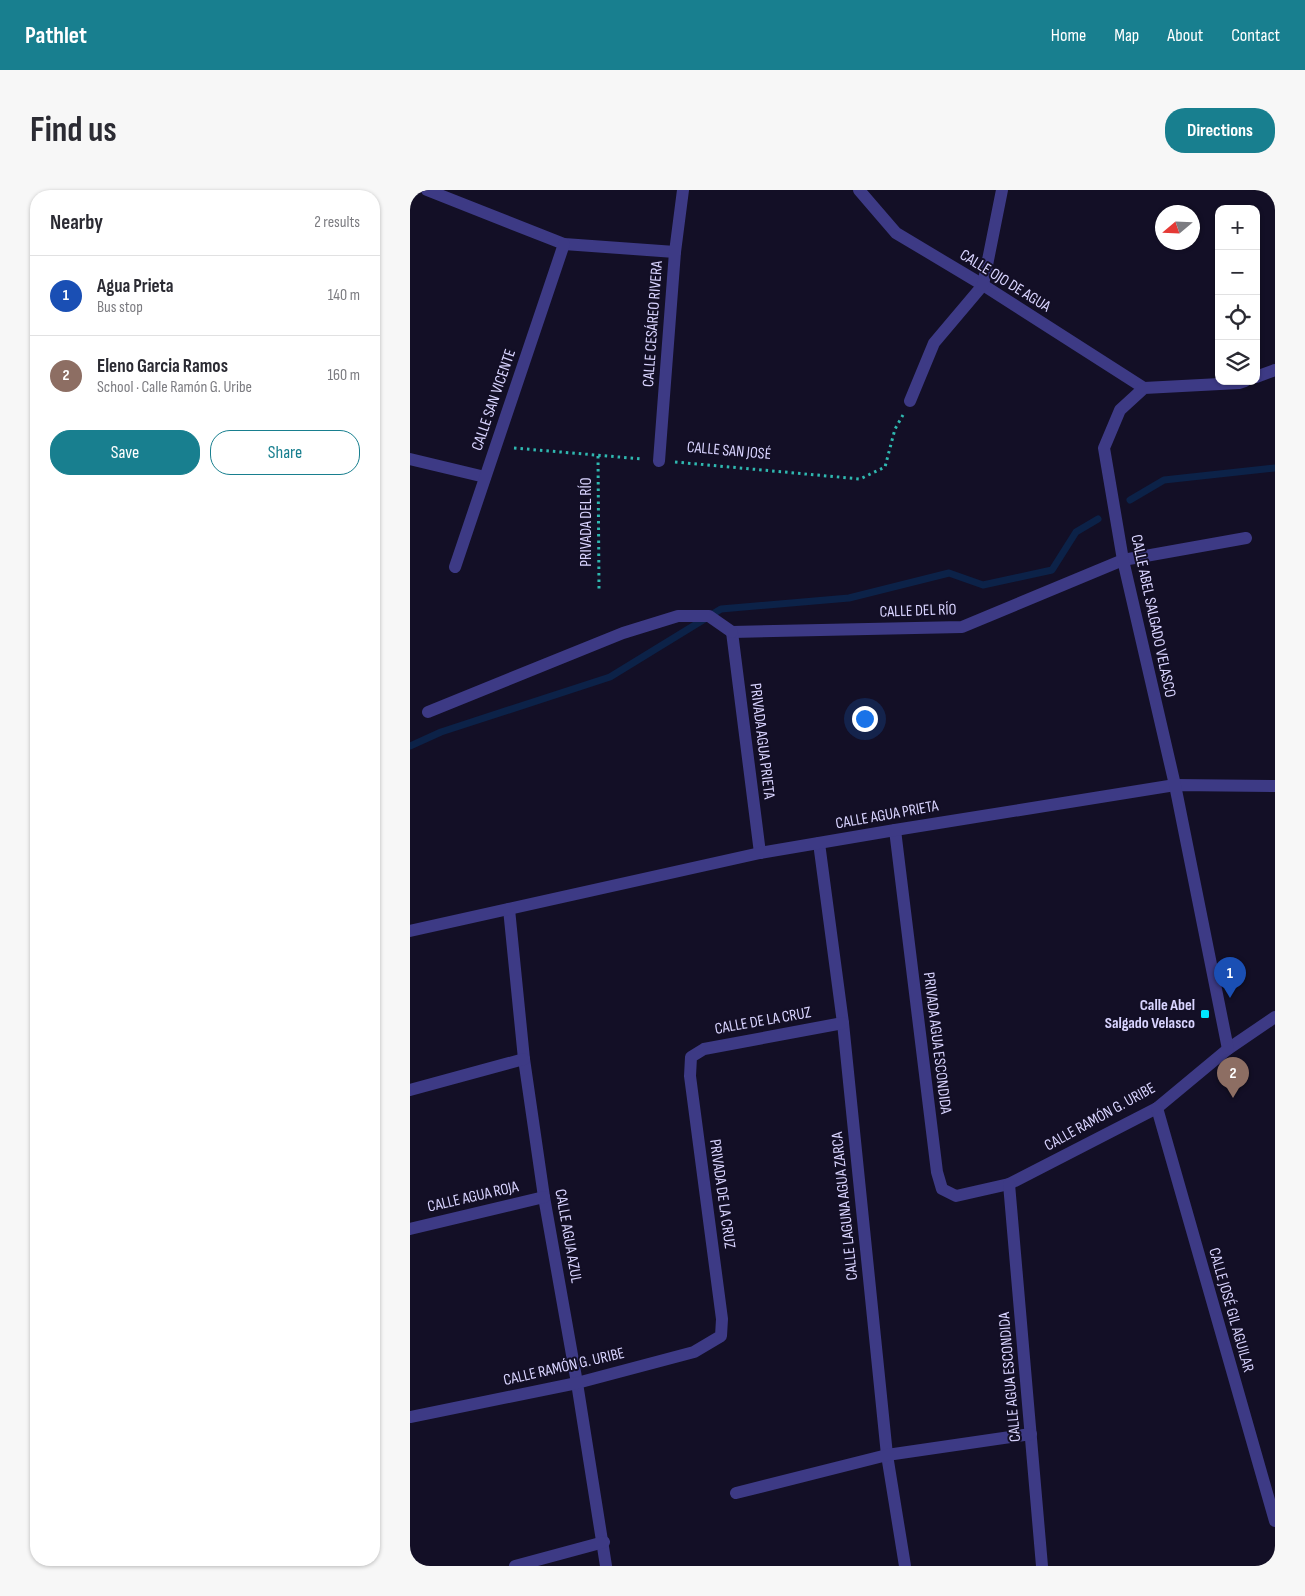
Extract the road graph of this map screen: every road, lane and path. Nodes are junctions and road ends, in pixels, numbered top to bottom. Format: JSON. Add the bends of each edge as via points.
{"nodes":[{"id":1,"x":427,"y":190,"type":"edge"},
{"id":2,"x":683,"y":190,"type":"edge"},
{"id":3,"x":859,"y":190,"type":"edge"},
{"id":4,"x":1002,"y":190,"type":"edge"},
{"id":5,"x":564,"y":244,"type":"junction"},
{"id":6,"x":675,"y":252,"type":"junction"},
{"id":7,"x":983,"y":285,"type":"junction"},
{"id":8,"x":1275,"y":370,"type":"edge"},
{"id":9,"x":1260,"y":376,"type":"edge"},
{"id":10,"x":1215,"y":384,"type":"edge"},
{"id":11,"x":1144,"y":388,"type":"junction"},
{"id":12,"x":910,"y":401,"type":"joint"},
{"id":13,"x":496,"y":446,"type":"junction"},
{"id":14,"x":598,"y":456,"type":"junction"},
{"id":15,"x":410,"y":458,"type":"edge"},
{"id":16,"x":659,"y":461,"type":"junction"},
{"id":17,"x":485,"y":477,"type":"junction"},
{"id":18,"x":1246,"y":538,"type":"dead end"},
{"id":19,"x":1123,"y":560,"type":"junction"},
{"id":20,"x":455,"y":567,"type":"dead end"},
{"id":21,"x":599,"y":589,"type":"dead end"},
{"id":22,"x":732,"y":632,"type":"junction"},
{"id":23,"x":428,"y":712,"type":"dead end"},
{"id":24,"x":1175,"y":785,"type":"junction"},
{"id":25,"x":1275,"y":786,"type":"edge"},
{"id":26,"x":895,"y":830,"type":"junction"},
{"id":27,"x":819,"y":843,"type":"junction"},
{"id":28,"x":760,"y":854,"type":"junction"},
{"id":29,"x":509,"y":909,"type":"junction"},
{"id":30,"x":410,"y":931,"type":"edge"},
{"id":31,"x":1275,"y":1017,"type":"edge"},
{"id":32,"x":843,"y":1023,"type":"junction"},
{"id":33,"x":1228,"y":1049,"type":"junction"},
{"id":34,"x":691,"y":1057,"type":"joint"},
{"id":35,"x":524,"y":1059,"type":"junction"},
{"id":36,"x":410,"y":1090,"type":"edge"},
{"id":37,"x":1157,"y":1108,"type":"junction"},
{"id":38,"x":1009,"y":1184,"type":"junction"},
{"id":39,"x":544,"y":1196,"type":"junction"},
{"id":40,"x":410,"y":1229,"type":"edge"},
{"id":41,"x":721,"y":1336,"type":"joint"},
{"id":42,"x":577,"y":1384,"type":"junction"},
{"id":43,"x":410,"y":1417,"type":"edge"},
{"id":44,"x":1031,"y":1434,"type":"junction"},
{"id":45,"x":887,"y":1455,"type":"junction"},
{"id":46,"x":736,"y":1493,"type":"dead end"},
{"id":47,"x":1275,"y":1521,"type":"edge"},
{"id":48,"x":604,"y":1542,"type":"junction"},
{"id":49,"x":515,"y":1566,"type":"edge"},
{"id":50,"x":606,"y":1566,"type":"edge"},
{"id":51,"x":905,"y":1566,"type":"edge"},
{"id":52,"x":1042,"y":1566,"type":"edge"}],
"edges":[{"from":1,"to":5,"type":"street"},
{"from":2,"to":6,"type":"street","name":"CALLE CESÁREO RIVERA"},
{"from":3,"to":7,"type":"street","name":"CALLE OJO DE AGUA","via":[[896,233]]},
{"from":4,"to":7,"type":"street"},
{"from":5,"to":6,"type":"street"},
{"from":5,"to":13,"type":"street","name":"CALLE SAN VICENTE"},
{"from":6,"to":16,"type":"street","name":"CALLE CESÁREO RIVERA"},
{"from":7,"to":11,"type":"street","name":"CALLE OJO DE AGUA"},
{"from":7,"to":12,"type":"street","via":[[934,343]]},
{"from":8,"to":9,"type":"street"},
{"from":10,"to":11,"type":"street"},
{"from":11,"to":19,"type":"street","name":"CALLE ABEL SALGADO VELASCO","via":[[1120,410],[1104,448]]},
{"from":12,"to":16,"type":"path","name":"CALLE SAN JOSÉ","via":[[895,429],[885,467],[860,479]]},
{"from":13,"to":14,"type":"path","name":"CALLE SAN JOSÉ"},
{"from":13,"to":17,"type":"street","name":"CALLE SAN VICENTE"},
{"from":14,"to":16,"type":"path","name":"CALLE SAN JOSÉ"},
{"from":14,"to":21,"type":"path","name":"PRIVADA DEL RÍO"},
{"from":15,"to":17,"type":"street"},
{"from":17,"to":20,"type":"street","name":"CALLE SAN VICENTE"},
{"from":18,"to":19,"type":"street","name":"CALLE DEL RÍO"},
{"from":19,"to":22,"type":"street","name":"CALLE DEL RÍO","via":[[962,627]]},
{"from":19,"to":24,"type":"street","name":"CALLE ABEL SALGADO VELASCO"},
{"from":22,"to":23,"type":"street","via":[[709,616],[678,616],[622,632]]},
{"from":22,"to":28,"type":"street","name":"PRIVADA AGUA PRIETA"},
{"from":24,"to":25,"type":"street","name":"CALLE AGUA PRIETA"},
{"from":24,"to":26,"type":"street","name":"CALLE AGUA PRIETA"},
{"from":24,"to":33,"type":"street","name":"CALLE ABEL SALGADO VELASCO"},
{"from":26,"to":27,"type":"street","name":"CALLE AGUA PRIETA"},
{"from":26,"to":38,"type":"street","name":"PRIVADA AGUA ESCONDIDA","via":[[937,1172],[942,1189],[956,1196]]},
{"from":27,"to":28,"type":"street","name":"CALLE AGUA PRIETA"},
{"from":27,"to":32,"type":"street","name":"CALLE LAGUNA AGUA ZARCA"},
{"from":28,"to":29,"type":"street","name":"CALLE AGUA PRIETA"},
{"from":29,"to":30,"type":"street"},
{"from":29,"to":35,"type":"street","name":"CALLE AGUA AZUL"},
{"from":31,"to":33,"type":"street","name":"CALLE RAMÓN G. URIBE"},
{"from":32,"to":34,"type":"street","name":"CALLE DE LA CRUZ","via":[[704,1049]]},
{"from":32,"to":45,"type":"street","name":"CALLE LAGUNA AGUA ZARCA"},
{"from":33,"to":37,"type":"street","name":"CALLE RAMÓN G. URIBE"},
{"from":34,"to":41,"type":"street","name":"PRIVADA DE LA CRUZ","via":[[690,1076],[722,1319]]},
{"from":35,"to":36,"type":"street"},
{"from":35,"to":39,"type":"street","name":"CALLE AGUA AZUL"},
{"from":37,"to":38,"type":"street","name":"CALLE RAMÓN G. URIBE"},
{"from":37,"to":47,"type":"street","name":"CALLE JOSÉ GIL AGUILAR"},
{"from":38,"to":44,"type":"street","name":"CALLE AGUA ESCONDIDA"},
{"from":39,"to":40,"type":"street","name":"CALLE AGUA ROJA"},
{"from":39,"to":42,"type":"street","name":"CALLE AGUA AZUL"},
{"from":41,"to":42,"type":"street","name":"CALLE RAMÓN G. URIBE","via":[[694,1352]]},
{"from":42,"to":43,"type":"street","name":"CALLE RAMÓN G. URIBE"},
{"from":42,"to":48,"type":"street","name":"CALLE AGUA AZUL"},
{"from":44,"to":45,"type":"street"},
{"from":44,"to":52,"type":"street","name":"CALLE AGUA ESCONDIDA"},
{"from":45,"to":46,"type":"street"},
{"from":45,"to":51,"type":"street","name":"CALLE LAGUNA AGUA ZARCA"},
{"from":48,"to":49,"type":"street"},
{"from":48,"to":50,"type":"street","name":"CALLE AGUA AZUL"}]}
